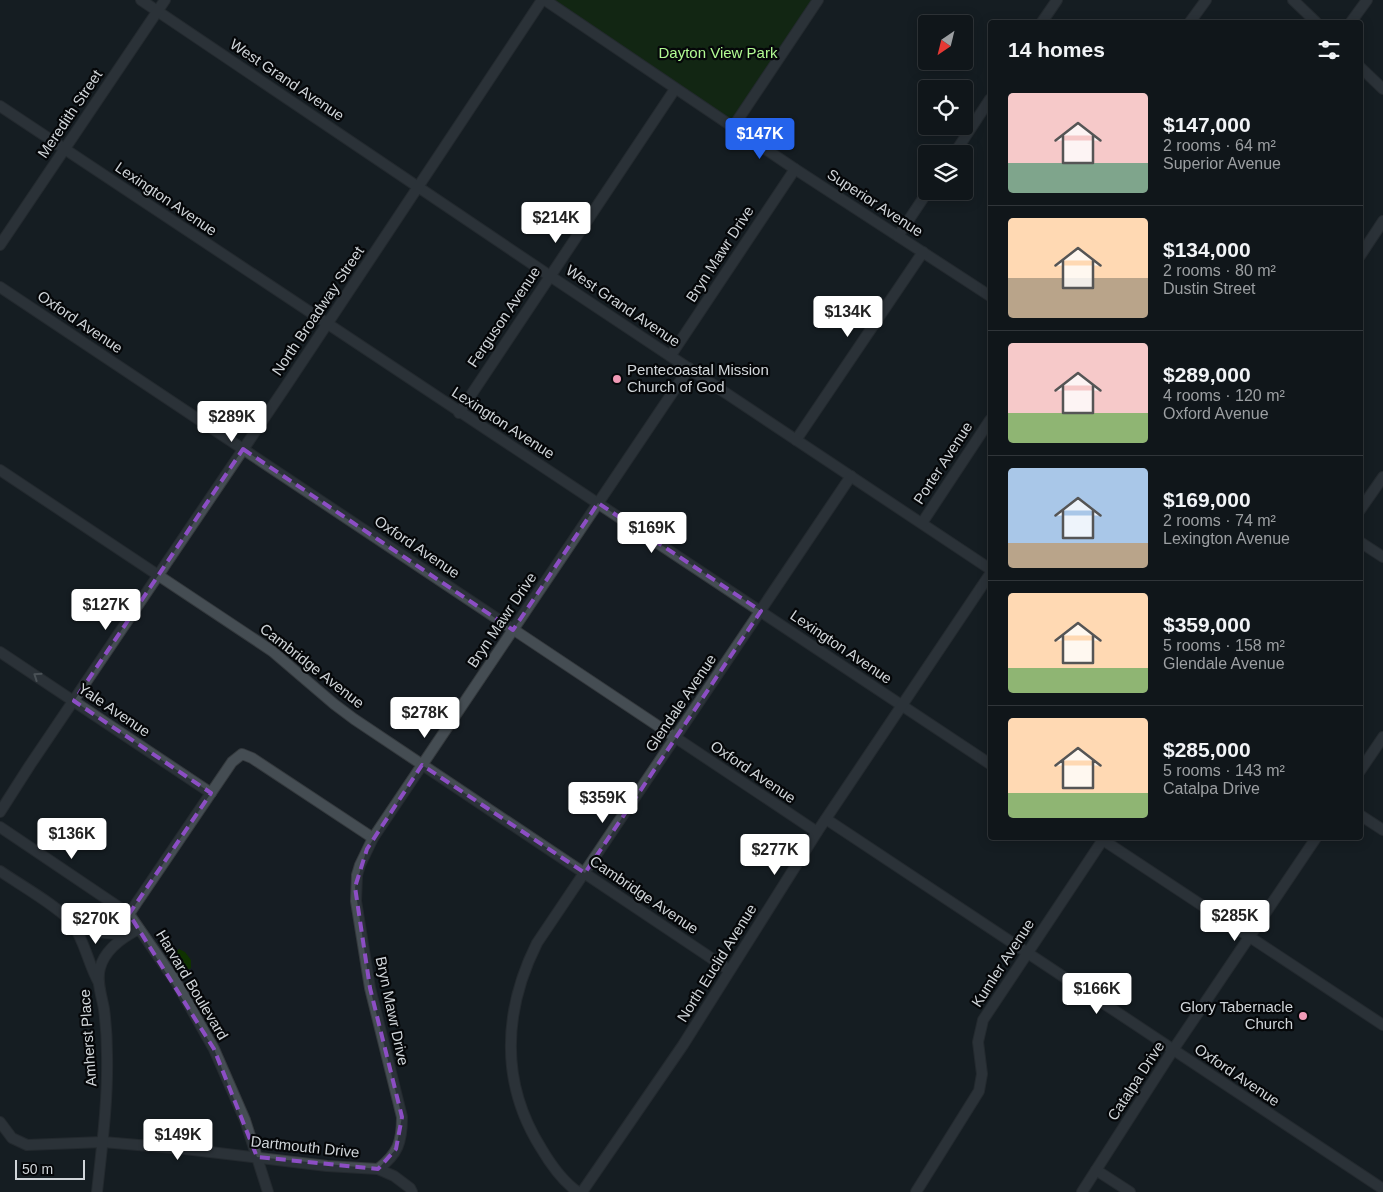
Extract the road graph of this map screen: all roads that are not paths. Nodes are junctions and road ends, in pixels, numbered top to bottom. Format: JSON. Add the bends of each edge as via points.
{"nodes":[{"id":1,"x":142,"y":0,"type":"edge"},
{"id":2,"x":165,"y":0,"type":"edge"},
{"id":3,"x":544,"y":0,"type":"edge"},
{"id":4,"x":818,"y":0,"type":"edge"},
{"id":5,"x":1057,"y":0,"type":"edge"},
{"id":6,"x":1206,"y":0,"type":"edge"},
{"id":7,"x":1293,"y":0,"type":"edge"},
{"id":8,"x":1367,"y":0,"type":"edge"},
{"id":9,"x":158,"y":11,"type":"junction"},
{"id":10,"x":1043,"y":20,"type":"edge"},
{"id":11,"x":1191,"y":20,"type":"edge"},
{"id":12,"x":1314,"y":20,"type":"edge"},
{"id":13,"x":1352,"y":20,"type":"edge"},
{"id":14,"x":1363,"y":70,"type":"edge"},
{"id":15,"x":675,"y":89,"type":"junction"},
{"id":16,"x":1383,"y":89,"type":"edge"},
{"id":17,"x":988,"y":102,"type":"edge"},
{"id":18,"x":0,"y":106,"type":"edge"},
{"id":19,"x":733,"y":127,"type":"junction"},
{"id":20,"x":960,"y":145,"type":"edge"},
{"id":21,"x":65,"y":149,"type":"junction"},
{"id":22,"x":795,"y":169,"type":"junction"},
{"id":23,"x":419,"y":187,"type":"junction"},
{"id":24,"x":922,"y":200,"type":"edge"},
{"id":25,"x":1383,"y":221,"type":"edge"},
{"id":26,"x":898,"y":236,"type":"junction"},
{"id":27,"x":0,"y":245,"type":"edge"},
{"id":28,"x":1363,"y":251,"type":"edge"},
{"id":29,"x":923,"y":252,"type":"junction"},
{"id":30,"x":550,"y":276,"type":"junction"},
{"id":31,"x":0,"y":287,"type":"edge"},
{"id":32,"x":988,"y":295,"type":"edge"},
{"id":33,"x":327,"y":325,"type":"junction"},
{"id":34,"x":671,"y":356,"type":"junction"},
{"id":35,"x":689,"y":368,"type":"junction"},
{"id":36,"x":459,"y":413,"type":"junction"},
{"id":37,"x":988,"y":423,"type":"edge"},
{"id":38,"x":796,"y":440,"type":"junction"},
{"id":39,"x":243,"y":449,"type":"junction"},
{"id":40,"x":0,"y":470,"type":"edge"},
{"id":41,"x":851,"y":476,"type":"junction"},
{"id":42,"x":1383,"y":477,"type":"edge"},
{"id":43,"x":598,"y":503,"type":"junction"},
{"id":44,"x":1363,"y":506,"type":"edge"},
{"id":45,"x":922,"y":523,"type":"junction"},
{"id":46,"x":1363,"y":544,"type":"edge"},
{"id":47,"x":1383,"y":557,"type":"edge"},
{"id":48,"x":988,"y":568,"type":"edge"},
{"id":49,"x":158,"y":576,"type":"junction"},
{"id":50,"x":988,"y":577,"type":"edge"},
{"id":51,"x":760,"y":611,"type":"junction"},
{"id":52,"x":513,"y":630,"type":"junction"},
{"id":53,"x":0,"y":652,"type":"edge"},
{"id":54,"x":74,"y":701,"type":"junction"},
{"id":55,"x":902,"y":705,"type":"junction"},
{"id":56,"x":1383,"y":737,"type":"edge"},
{"id":57,"x":675,"y":738,"type":"junction"},
{"id":58,"x":988,"y":763,"type":"edge"},
{"id":59,"x":422,"y":764,"type":"junction"},
{"id":60,"x":1363,"y":767,"type":"edge"},
{"id":61,"x":211,"y":792,"type":"junction"},
{"id":62,"x":0,"y":812,"type":"edge"},
{"id":63,"x":1363,"y":817,"type":"edge"},
{"id":64,"x":826,"y":820,"type":"junction"},
{"id":65,"x":0,"y":827,"type":"edge"},
{"id":66,"x":1383,"y":830,"type":"edge"},
{"id":67,"x":817,"y":832,"type":"junction"},
{"id":68,"x":373,"y":838,"type":"junction"},
{"id":69,"x":1101,"y":840,"type":"edge"},
{"id":70,"x":1105,"y":840,"type":"edge"},
{"id":71,"x":1315,"y":840,"type":"edge"},
{"id":72,"x":0,"y":871,"type":"edge"},
{"id":73,"x":585,"y":873,"type":"junction"},
{"id":74,"x":129,"y":914,"type":"junction"},
{"id":75,"x":72,"y":922,"type":"junction"},
{"id":76,"x":139,"y":929,"type":"junction"},
{"id":77,"x":127,"y":935,"type":"junction"},
{"id":78,"x":1250,"y":936,"type":"junction"},
{"id":79,"x":1027,"y":953,"type":"junction"},
{"id":80,"x":730,"y":970,"type":"junction"},
{"id":81,"x":99,"y":984,"type":"junction"},
{"id":82,"x":1383,"y":1025,"type":"edge"},
{"id":83,"x":1173,"y":1050,"type":"junction"},
{"id":84,"x":0,"y":1122,"type":"edge"},
{"id":85,"x":103,"y":1142,"type":"junction"},
{"id":86,"x":257,"y":1157,"type":"junction"},
{"id":87,"x":378,"y":1169,"type":"junction"},
{"id":88,"x":1096,"y":1170,"type":"junction"},
{"id":89,"x":1383,"y":1189,"type":"edge"},
{"id":90,"x":97,"y":1192,"type":"edge"},
{"id":91,"x":268,"y":1192,"type":"edge"},
{"id":92,"x":412,"y":1192,"type":"edge"},
{"id":93,"x":578,"y":1192,"type":"edge"},
{"id":94,"x":582,"y":1192,"type":"edge"},
{"id":95,"x":916,"y":1192,"type":"edge"},
{"id":96,"x":1082,"y":1192,"type":"edge"},
{"id":97,"x":1130,"y":1192,"type":"edge"}],
"edges":[{"from":1,"to":9,"type":"street","name":"West Grand Avenue"},
{"from":2,"to":9,"type":"street","name":"Meredith Street"},
{"from":3,"to":15,"type":"street","name":"Superior Avenue"},
{"from":3,"to":23,"type":"street","name":"North Broadway Street"},
{"from":4,"to":19,"type":"street"},
{"from":5,"to":10,"type":"street"},
{"from":6,"to":11,"type":"street"},
{"from":7,"to":12,"type":"street"},
{"from":8,"to":13,"type":"street"},
{"from":9,"to":21,"type":"street","name":"Meredith Street"},
{"from":9,"to":23,"type":"street","name":"West Grand Avenue"},
{"from":14,"to":16,"type":"street"},
{"from":15,"to":19,"type":"street","name":"Superior Avenue"},
{"from":15,"to":30,"type":"street","name":"Ferguson Avenue"},
{"from":17,"to":20,"type":"street"},
{"from":18,"to":21,"type":"street","name":"Lexington Avenue"},
{"from":19,"to":22,"type":"street","name":"Superior Avenue"},
{"from":21,"to":27,"type":"street","name":"Meredith Street"},
{"from":21,"to":33,"type":"street","name":"Lexington Avenue"},
{"from":22,"to":26,"type":"street","name":"Superior Avenue"},
{"from":22,"to":34,"type":"street","name":"Bryn Mawr Drive"},
{"from":23,"to":30,"type":"street","name":"West Grand Avenue"},
{"from":23,"to":33,"type":"street","name":"North Broadway Street"},
{"from":24,"to":26,"type":"street"},
{"from":25,"to":28,"type":"street"},
{"from":26,"to":29,"type":"street","name":"Superior Avenue"},
{"from":29,"to":32,"type":"street","name":"Superior Avenue"},
{"from":29,"to":38,"type":"street"},
{"from":30,"to":34,"type":"street","name":"West Grand Avenue"},
{"from":30,"to":36,"type":"street","name":"Ferguson Avenue"},
{"from":31,"to":39,"type":"street","name":"Oxford Avenue"},
{"from":33,"to":36,"type":"street","name":"Lexington Avenue"},
{"from":33,"to":39,"type":"street","name":"North Broadway Street"},
{"from":34,"to":35,"type":"street","name":"West Grand Avenue"},
{"from":35,"to":38,"type":"street","name":"West Grand Avenue"},
{"from":35,"to":43,"type":"street","name":"Bryn Mawr Drive"},
{"from":36,"to":43,"type":"street","name":"Lexington Avenue"},
{"from":37,"to":45,"type":"street","name":"Porter Avenue"},
{"from":38,"to":41,"type":"street","name":"West Grand Avenue"},
{"from":39,"to":49,"type":"street","name":"North Broadway Street"},
{"from":39,"to":52,"type":"street","name":"Oxford Avenue"},
{"from":40,"to":49,"type":"street","name":"Cambridge Avenue"},
{"from":41,"to":45,"type":"street","name":"West Grand Avenue"},
{"from":41,"to":51,"type":"street","name":"Glendale Avenue"},
{"from":42,"to":44,"type":"street"},
{"from":43,"to":51,"type":"street","name":"Lexington Avenue"},
{"from":43,"to":52,"type":"street","name":"Bryn Mawr Drive"},
{"from":45,"to":48,"type":"street","name":"West Grand Avenue"},
{"from":46,"to":47,"type":"street"},
{"from":49,"to":54,"type":"street","name":"North Broadway Street"},
{"from":49,"to":59,"type":"street","name":"Cambridge Avenue","via":[[272,651],[334,704]]},
{"from":50,"to":55,"type":"street","name":"North Euclid Avenue"},
{"from":51,"to":55,"type":"street","name":"Lexington Avenue"},
{"from":51,"to":57,"type":"street","name":"Glendale Avenue"},
{"from":52,"to":57,"type":"street","name":"Oxford Avenue"},
{"from":52,"to":59,"type":"street","name":"Bryn Mawr Drive"},
{"from":54,"to":53,"type":"street","name":"Yale Avenue","one_way":true},
{"from":54,"to":61,"type":"street","name":"Yale Avenue"},
{"from":54,"to":62,"type":"street","name":"North Broadway Street"},
{"from":55,"to":58,"type":"street","name":"Lexington Avenue"},
{"from":55,"to":64,"type":"street","name":"North Euclid Avenue"},
{"from":56,"to":60,"type":"street"},
{"from":57,"to":67,"type":"street","name":"Oxford Avenue"},
{"from":57,"to":73,"type":"street","name":"Glendale Avenue"},
{"from":59,"to":68,"type":"street","name":"Bryn Mawr Drive"},
{"from":59,"to":73,"type":"street","name":"Cambridge Avenue"},
{"from":61,"to":68,"type":"street","via":[[234,759],[242,754]]},
{"from":61,"to":74,"type":"street"},
{"from":63,"to":66,"type":"street"},
{"from":64,"to":67,"type":"street","name":"North Euclid Avenue"},
{"from":64,"to":79,"type":"street","name":"Oxford Avenue"},
{"from":65,"to":74,"type":"street","name":"Harvard Boulevard"},
{"from":67,"to":80,"type":"street","name":"North Euclid Avenue"},
{"from":68,"to":87,"type":"street","name":"Bryn Mawr Drive","via":[[360,865],[355,894],[370,988],[402,1117],[402,1136],[390,1160]]},
{"from":69,"to":79,"type":"street","name":"Kumler Avenue"},
{"from":70,"to":78,"type":"street"},
{"from":71,"to":78,"type":"street","name":"Catalpa Drive"},
{"from":72,"to":75,"type":"street"},
{"from":73,"to":80,"type":"street","name":"Cambridge Avenue"},
{"from":73,"to":93,"type":"street","name":"Glendale Avenue","via":[[537,943],[524,969],[517,990],[511,1037],[515,1083],[524,1116],[546,1156]]},
{"from":74,"to":76,"type":"street","name":"Harvard Boulevard"},
{"from":75,"to":77,"type":"street","via":[[98,932]]},
{"from":75,"to":81,"type":"street"},
{"from":76,"to":77,"type":"street","name":"Amherst Place"},
{"from":76,"to":86,"type":"street","name":"Harvard Boulevard","via":[[181,990],[214,1049],[245,1120]]},
{"from":77,"to":81,"type":"street","name":"Amherst Place","via":[[108,954],[100,968]]},
{"from":78,"to":82,"type":"street"},
{"from":78,"to":83,"type":"street","name":"Catalpa Drive"},
{"from":79,"to":83,"type":"street","name":"Oxford Avenue"},
{"from":79,"to":95,"type":"street","name":"Kumler Avenue","via":[[980,1029],[980,1091]]},
{"from":80,"to":94,"type":"street","name":"North Euclid Avenue"},
{"from":81,"to":85,"type":"street","name":"Amherst Place","via":[[107,1053]]},
{"from":83,"to":88,"type":"street","name":"Catalpa Drive"},
{"from":83,"to":89,"type":"street","name":"Oxford Avenue"},
{"from":84,"to":85,"type":"street","name":"Dartmouth Drive","via":[[12,1138],[27,1145]]},
{"from":85,"to":86,"type":"street","name":"Dartmouth Drive"},
{"from":85,"to":90,"type":"street","name":"Amherst Place"},
{"from":86,"to":87,"type":"street","name":"Dartmouth Drive"},
{"from":86,"to":91,"type":"street","name":"Harvard Boulevard"},
{"from":87,"to":92,"type":"street","via":[[394,1176]]},
{"from":88,"to":96,"type":"street","name":"Catalpa Drive"},
{"from":88,"to":97,"type":"street"}]}
